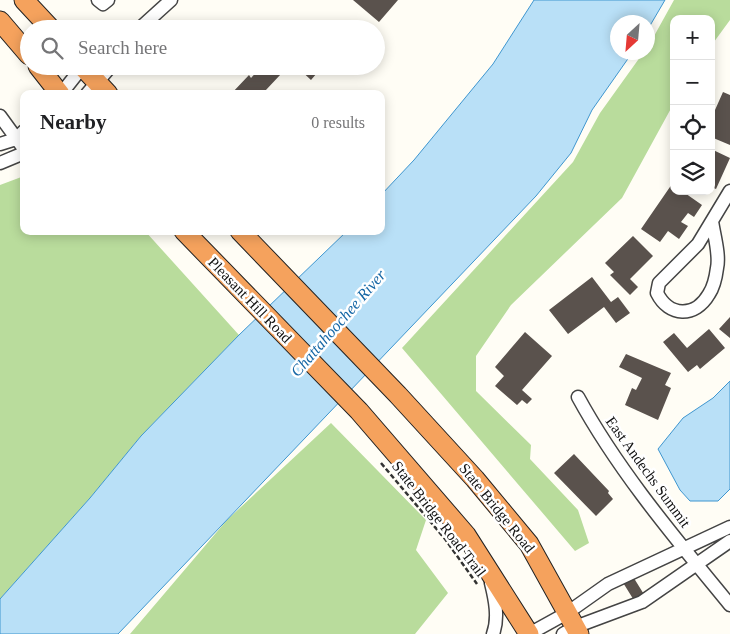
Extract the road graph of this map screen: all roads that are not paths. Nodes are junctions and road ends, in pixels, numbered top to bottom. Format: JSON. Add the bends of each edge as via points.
{"nodes":[{"id":1,"x":24,"y":0,"type":"edge"},
{"id":2,"x":98,"y":0,"type":"edge"},
{"id":3,"x":108,"y":0,"type":"edge"},
{"id":4,"x":163,"y":3,"type":"edge"},
{"id":5,"x":43,"y":20,"type":"edge"},
{"id":6,"x":147,"y":20,"type":"edge"},
{"id":7,"x":0,"y":21,"type":"edge"},
{"id":8,"x":20,"y":44,"type":"edge"},
{"id":9,"x":45,"y":75,"type":"edge"},
{"id":10,"x":75,"y":75,"type":"edge"},
{"id":11,"x":88,"y":75,"type":"edge"},
{"id":12,"x":106,"y":75,"type":"edge"},
{"id":13,"x":57,"y":90,"type":"edge"},
{"id":14,"x":63,"y":90,"type":"edge"},
{"id":15,"x":97,"y":90,"type":"edge"},
{"id":16,"x":0,"y":116,"type":"edge"},
{"id":17,"x":20,"y":139,"type":"edge"},
{"id":18,"x":20,"y":140,"type":"edge"},
{"id":19,"x":0,"y":144,"type":"edge"},
{"id":20,"x":20,"y":156,"type":"edge"},
{"id":21,"x":0,"y":163,"type":"edge"},
{"id":22,"x":730,"y":191,"type":"edge"},
{"id":23,"x":712,"y":222,"type":"junction"},
{"id":24,"x":188,"y":235,"type":"edge"},
{"id":25,"x":244,"y":235,"type":"edge"},
{"id":26,"x":578,"y":397,"type":"dead end"},
{"id":27,"x":730,"y":527,"type":"edge"},
{"id":28,"x":730,"y":541,"type":"edge"},
{"id":29,"x":684,"y":549,"type":"junction"},
{"id":30,"x":696,"y":564,"type":"junction"},
{"id":31,"x":487,"y":568,"type":"junction"},
{"id":32,"x":730,"y":605,"type":"edge"},
{"id":33,"x":571,"y":627,"type":"edge"},
{"id":34,"x":493,"y":634,"type":"edge"},
{"id":35,"x":529,"y":634,"type":"edge"}],
"edges":[{"from":1,"to":5,"type":"highway"},
{"from":2,"to":3,"type":"street","via":[[103,4]]},
{"from":4,"to":6,"type":"street"},
{"from":7,"to":8,"type":"highway"},
{"from":9,"to":13,"type":"highway"},
{"from":10,"to":14,"type":"street"},
{"from":11,"to":15,"type":"highway"},
{"from":12,"to":15,"type":"street"},
{"from":16,"to":17,"type":"street"},
{"from":18,"to":19,"type":"street"},
{"from":20,"to":21,"type":"street"},
{"from":22,"to":23,"type":"street"},
{"from":23,"to":23,"type":"street","via":[[698,244],[659,283],[658,293],[669,309],[682,313],[695,308],[709,295],[718,266]]},
{"from":24,"to":31,"type":"highway","name":"Pleasant Hill Road","via":[[359,411],[466,535]]},
{"from":25,"to":33,"type":"highway","name":"State Bridge Road","via":[[398,395],[530,544]]},
{"from":26,"to":29,"type":"street","name":"East Andechs Summit","via":[[593,424]]},
{"from":27,"to":29,"type":"street"},
{"from":28,"to":30,"type":"street"},
{"from":29,"to":30,"type":"street","name":"East Andechs Summit"},
{"from":29,"to":33,"type":"street","via":[[608,584]]},
{"from":30,"to":32,"type":"street","name":"East Andechs Summit"},
{"from":30,"to":33,"type":"street","via":[[642,602]]},
{"from":31,"to":34,"type":"street","via":[[494,597],[496,626]]},
{"from":31,"to":35,"type":"highway"},
{"from":33,"to":35,"type":"street"}]}
